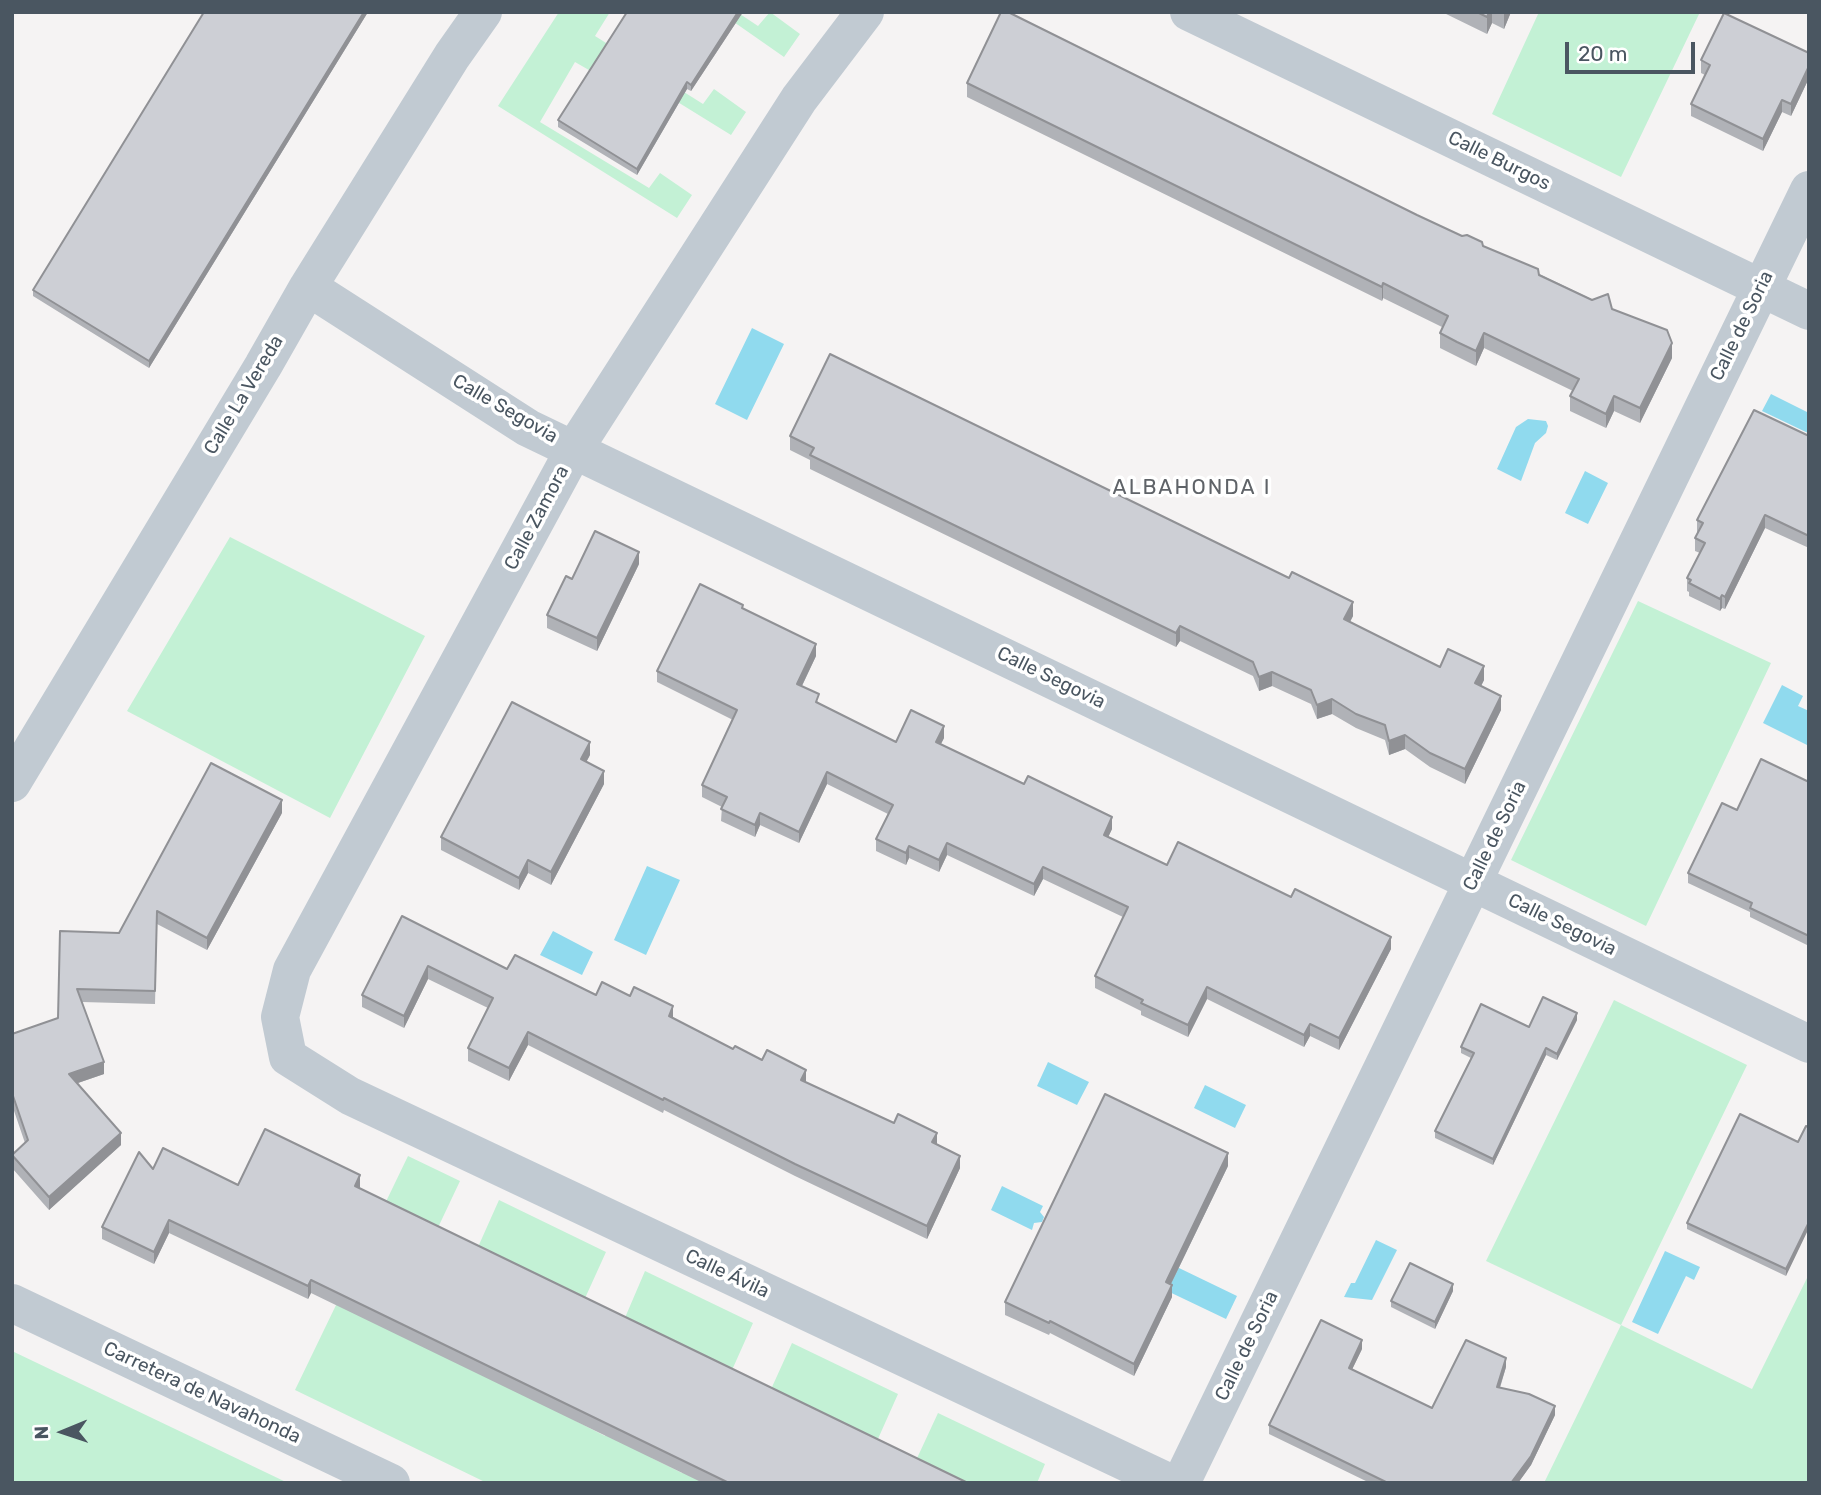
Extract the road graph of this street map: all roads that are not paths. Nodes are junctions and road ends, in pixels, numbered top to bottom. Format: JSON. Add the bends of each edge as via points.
{"nodes":[{"id":1,"x":483,"y":12,"type":"edge"},
{"id":2,"x":865,"y":12,"type":"edge"},
{"id":3,"x":1189,"y":12,"type":"edge"},
{"id":4,"x":1809,"y":190,"type":"edge"},
{"id":5,"x":307,"y":288,"type":"junction"},
{"id":6,"x":1761,"y":288,"type":"junction"},
{"id":7,"x":1809,"y":311,"type":"edge"},
{"id":8,"x":575,"y":448,"type":"junction"},
{"id":9,"x":12,"y":783,"type":"edge"},
{"id":10,"x":1473,"y":882,"type":"junction"},
{"id":11,"x":1809,"y":1044,"type":"edge"},
{"id":12,"x":288,"y":1057,"type":"joint"},
{"id":13,"x":12,"y":1303,"type":"edge"},
{"id":14,"x":391,"y":1483,"type":"edge"},
{"id":15,"x":1170,"y":1483,"type":"edge"},
{"id":16,"x":1181,"y":1483,"type":"edge"}],
"edges":[{"from":1,"to":5,"type":"street","name":"Calle La Vereda"},
{"from":2,"to":8,"type":"street","name":"Calle Zamora","via":[[799,99]]},
{"from":3,"to":6,"type":"street","name":"Calle Burgos"},
{"from":4,"to":6,"type":"street","name":"Calle de Soria"},
{"from":5,"to":8,"type":"street","name":"Calle Segovia","via":[[528,428]]},
{"from":5,"to":9,"type":"street","name":"Calle La Vereda"},
{"from":6,"to":7,"type":"street","name":"Calle Burgos"},
{"from":6,"to":10,"type":"street","name":"Calle de Soria"},
{"from":8,"to":10,"type":"street","name":"Calle Segovia"},
{"from":8,"to":12,"type":"street","name":"Calle Zamora","via":[[292,970],[280,1017]]},
{"from":10,"to":11,"type":"street","name":"Calle Segovia"},
{"from":10,"to":16,"type":"street","name":"Calle de Soria"},
{"from":12,"to":15,"type":"street","name":"Calle Ávila","via":[[350,1096]]},
{"from":13,"to":14,"type":"street","name":"Carretera de Navahonda"}]}
